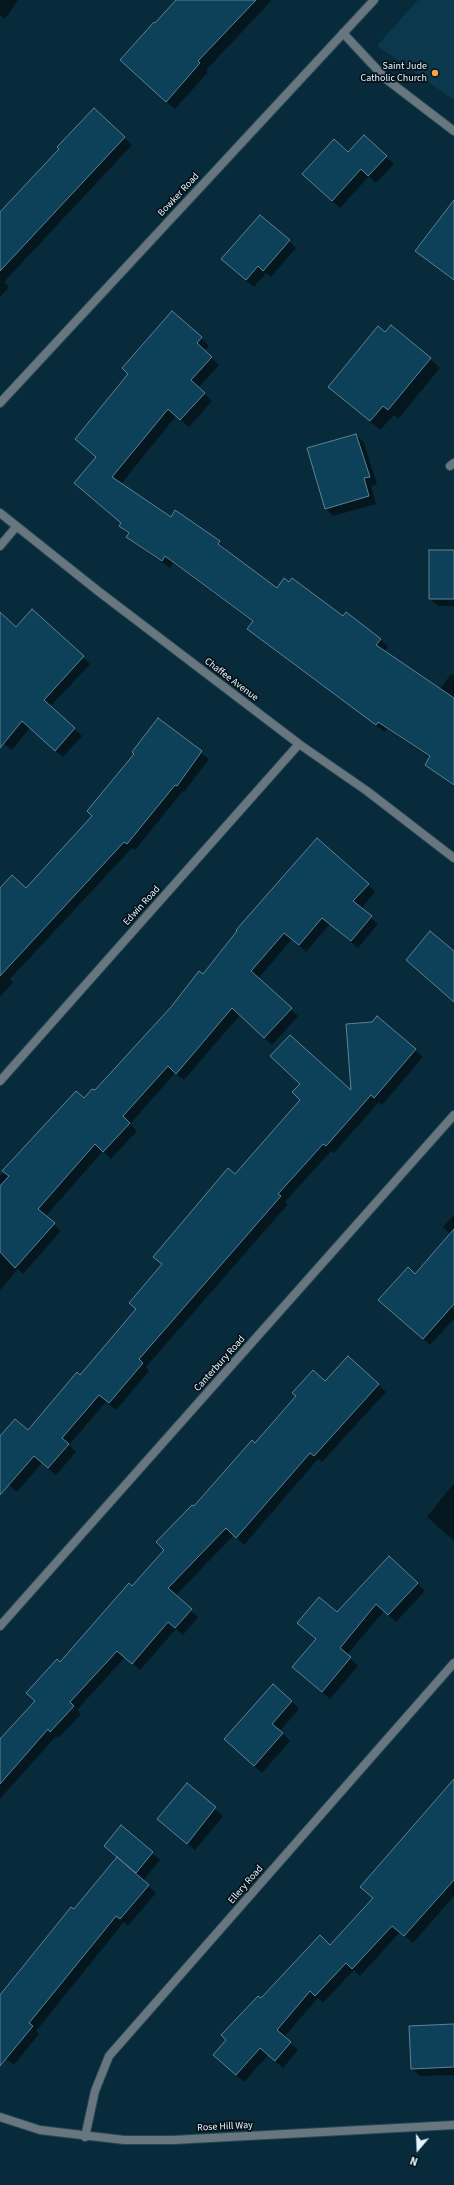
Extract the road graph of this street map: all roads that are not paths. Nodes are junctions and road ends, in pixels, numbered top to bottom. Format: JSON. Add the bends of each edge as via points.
{"nodes":[{"id":1,"x":374,"y":0,"type":"edge"},
{"id":2,"x":343,"y":33,"type":"junction"},
{"id":3,"x":454,"y":131,"type":"edge"},
{"id":4,"x":0,"y":403,"type":"edge"},
{"id":5,"x":0,"y":513,"type":"edge"},
{"id":6,"x":16,"y":527,"type":"junction"},
{"id":7,"x":0,"y":546,"type":"edge"},
{"id":8,"x":299,"y":744,"type":"junction"},
{"id":9,"x":454,"y":858,"type":"edge"},
{"id":10,"x":0,"y":1081,"type":"edge"},
{"id":11,"x":454,"y":1115,"type":"edge"},
{"id":12,"x":0,"y":1626,"type":"edge"},
{"id":13,"x":454,"y":1663,"type":"edge"},
{"id":14,"x":0,"y":2116,"type":"edge"},
{"id":15,"x":454,"y":2125,"type":"edge"},
{"id":16,"x":85,"y":2137,"type":"junction"}],
"edges":[{"from":1,"to":2,"type":"street","name":"Bowker Road"},
{"from":2,"to":3,"type":"street","via":[[386,79]]},
{"from":2,"to":4,"type":"street","name":"Bowker Road"},
{"from":5,"to":6,"type":"street","name":"Chaffee Avenue"},
{"from":6,"to":7,"type":"street"},
{"from":6,"to":8,"type":"street","name":"Chaffee Avenue"},
{"from":8,"to":9,"type":"street","name":"Chaffee Avenue"},
{"from":8,"to":10,"type":"street","name":"Edwin Road"},
{"from":11,"to":12,"type":"street","name":"Canterbury Road"},
{"from":13,"to":16,"type":"street","name":"Ellery Road","via":[[109,2056],[95,2091]]},
{"from":14,"to":16,"type":"street","name":"Rose Hill Way","via":[[40,2130]]},
{"from":15,"to":16,"type":"street","name":"Rose Hill Way","via":[[173,2140]]}]}
